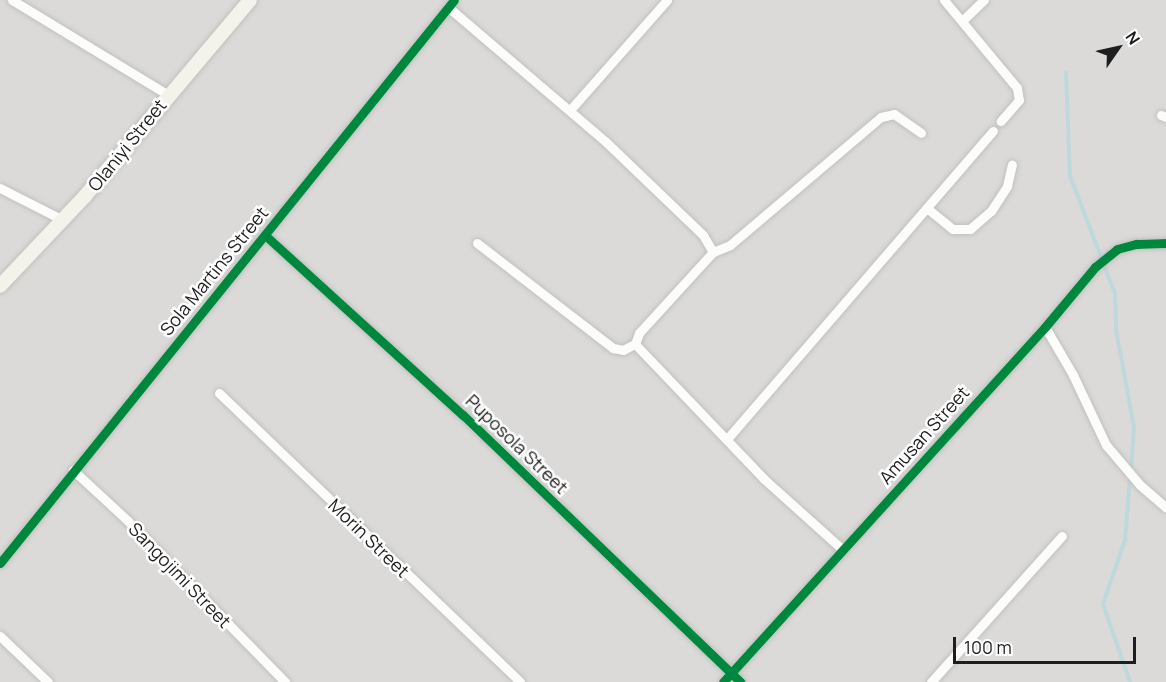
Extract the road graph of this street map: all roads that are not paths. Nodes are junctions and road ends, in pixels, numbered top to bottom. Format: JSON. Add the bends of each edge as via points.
{"nodes":[{"id":1,"x":12,"y":0,"type":"edge"},
{"id":2,"x":250,"y":0,"type":"edge"},
{"id":3,"x":667,"y":0,"type":"edge"},
{"id":4,"x":944,"y":0,"type":"edge"},
{"id":5,"x":984,"y":0,"type":"edge"},
{"id":6,"x":451,"y":4,"type":"edge"},
{"id":7,"x":963,"y":20,"type":"junction"},
{"id":8,"x":168,"y":95,"type":"junction"},
{"id":9,"x":570,"y":111,"type":"junction"},
{"id":10,"x":1001,"y":121,"type":"dead end"},
{"id":11,"x":993,"y":131,"type":"dead end"},
{"id":12,"x":921,"y":134,"type":"dead end"},
{"id":13,"x":1012,"y":165,"type":"dead end"},
{"id":14,"x":0,"y":188,"type":"edge"},
{"id":15,"x":928,"y":208,"type":"junction"},
{"id":16,"x":63,"y":220,"type":"junction"},
{"id":17,"x":266,"y":236,"type":"junction"},
{"id":18,"x":477,"y":243,"type":"dead end"},
{"id":19,"x":1166,"y":243,"type":"edge"},
{"id":20,"x":713,"y":252,"type":"junction"},
{"id":21,"x":0,"y":286,"type":"edge"},
{"id":22,"x":1045,"y":327,"type":"junction"},
{"id":23,"x":635,"y":344,"type":"junction"},
{"id":24,"x":219,"y":393,"type":"dead end"},
{"id":25,"x":727,"y":439,"type":"junction"},
{"id":26,"x":73,"y":470,"type":"junction"},
{"id":27,"x":1166,"y":508,"type":"edge"},
{"id":28,"x":1062,"y":536,"type":"dead end"},
{"id":29,"x":843,"y":550,"type":"junction"},
{"id":30,"x":0,"y":563,"type":"edge"},
{"id":31,"x":0,"y":636,"type":"edge"},
{"id":32,"x":731,"y":674,"type":"junction"},
{"id":33,"x":48,"y":682,"type":"edge"},
{"id":34,"x":285,"y":682,"type":"edge"},
{"id":35,"x":520,"y":682,"type":"edge"},
{"id":36,"x":723,"y":682,"type":"edge"},
{"id":37,"x":740,"y":682,"type":"edge"},
{"id":38,"x":931,"y":682,"type":"edge"}],
"edges":[{"from":1,"to":8,"type":"street"},
{"from":2,"to":8,"type":"street","name":"Olaniyi Street"},
{"from":3,"to":9,"type":"street"},
{"from":4,"to":7,"type":"street"},
{"from":5,"to":7,"type":"street"},
{"from":6,"to":9,"type":"street"},
{"from":6,"to":17,"type":"street","name":"Sola Martins Street","via":[[325,157]]},
{"from":7,"to":10,"type":"street","via":[[1017,88],[1019,100]]},
{"from":8,"to":16,"type":"street","name":"Olaniyi Street"},
{"from":9,"to":20,"type":"street","via":[[703,235]]},
{"from":11,"to":15,"type":"street"},
{"from":12,"to":20,"type":"street","via":[[894,114],[881,117],[730,245]]},
{"from":13,"to":15,"type":"street","via":[[1007,186],[997,203],[970,229],[953,229]]},
{"from":14,"to":16,"type":"street"},
{"from":15,"to":25,"type":"street"},
{"from":16,"to":21,"type":"street","name":"Olaniyi Street"},
{"from":17,"to":26,"type":"street","name":"Sola Martins Street"},
{"from":17,"to":32,"type":"street","name":"Puposola Street","via":[[463,415]]},
{"from":18,"to":23,"type":"street","via":[[613,348],[623,350]]},
{"from":19,"to":22,"type":"street","name":"Amusan Street","via":[[1117,249],[1095,267]]},
{"from":20,"to":23,"type":"street","via":[[639,333]]},
{"from":22,"to":27,"type":"street","via":[[1106,445]]},
{"from":22,"to":29,"type":"street","name":"Amusan Street"},
{"from":23,"to":25,"type":"street"},
{"from":24,"to":35,"type":"street","name":"Morin Street"},
{"from":25,"to":29,"type":"street","via":[[764,479]]},
{"from":26,"to":30,"type":"street","name":"Sola Martins Street"},
{"from":26,"to":34,"type":"street","name":"Sangojimi Street"},
{"from":28,"to":38,"type":"street"},
{"from":29,"to":32,"type":"street","name":"Amusan Street"},
{"from":31,"to":33,"type":"street"},
{"from":32,"to":36,"type":"street","name":"Amusan Street"},
{"from":32,"to":37,"type":"street","name":"Puposola Street"}]}
